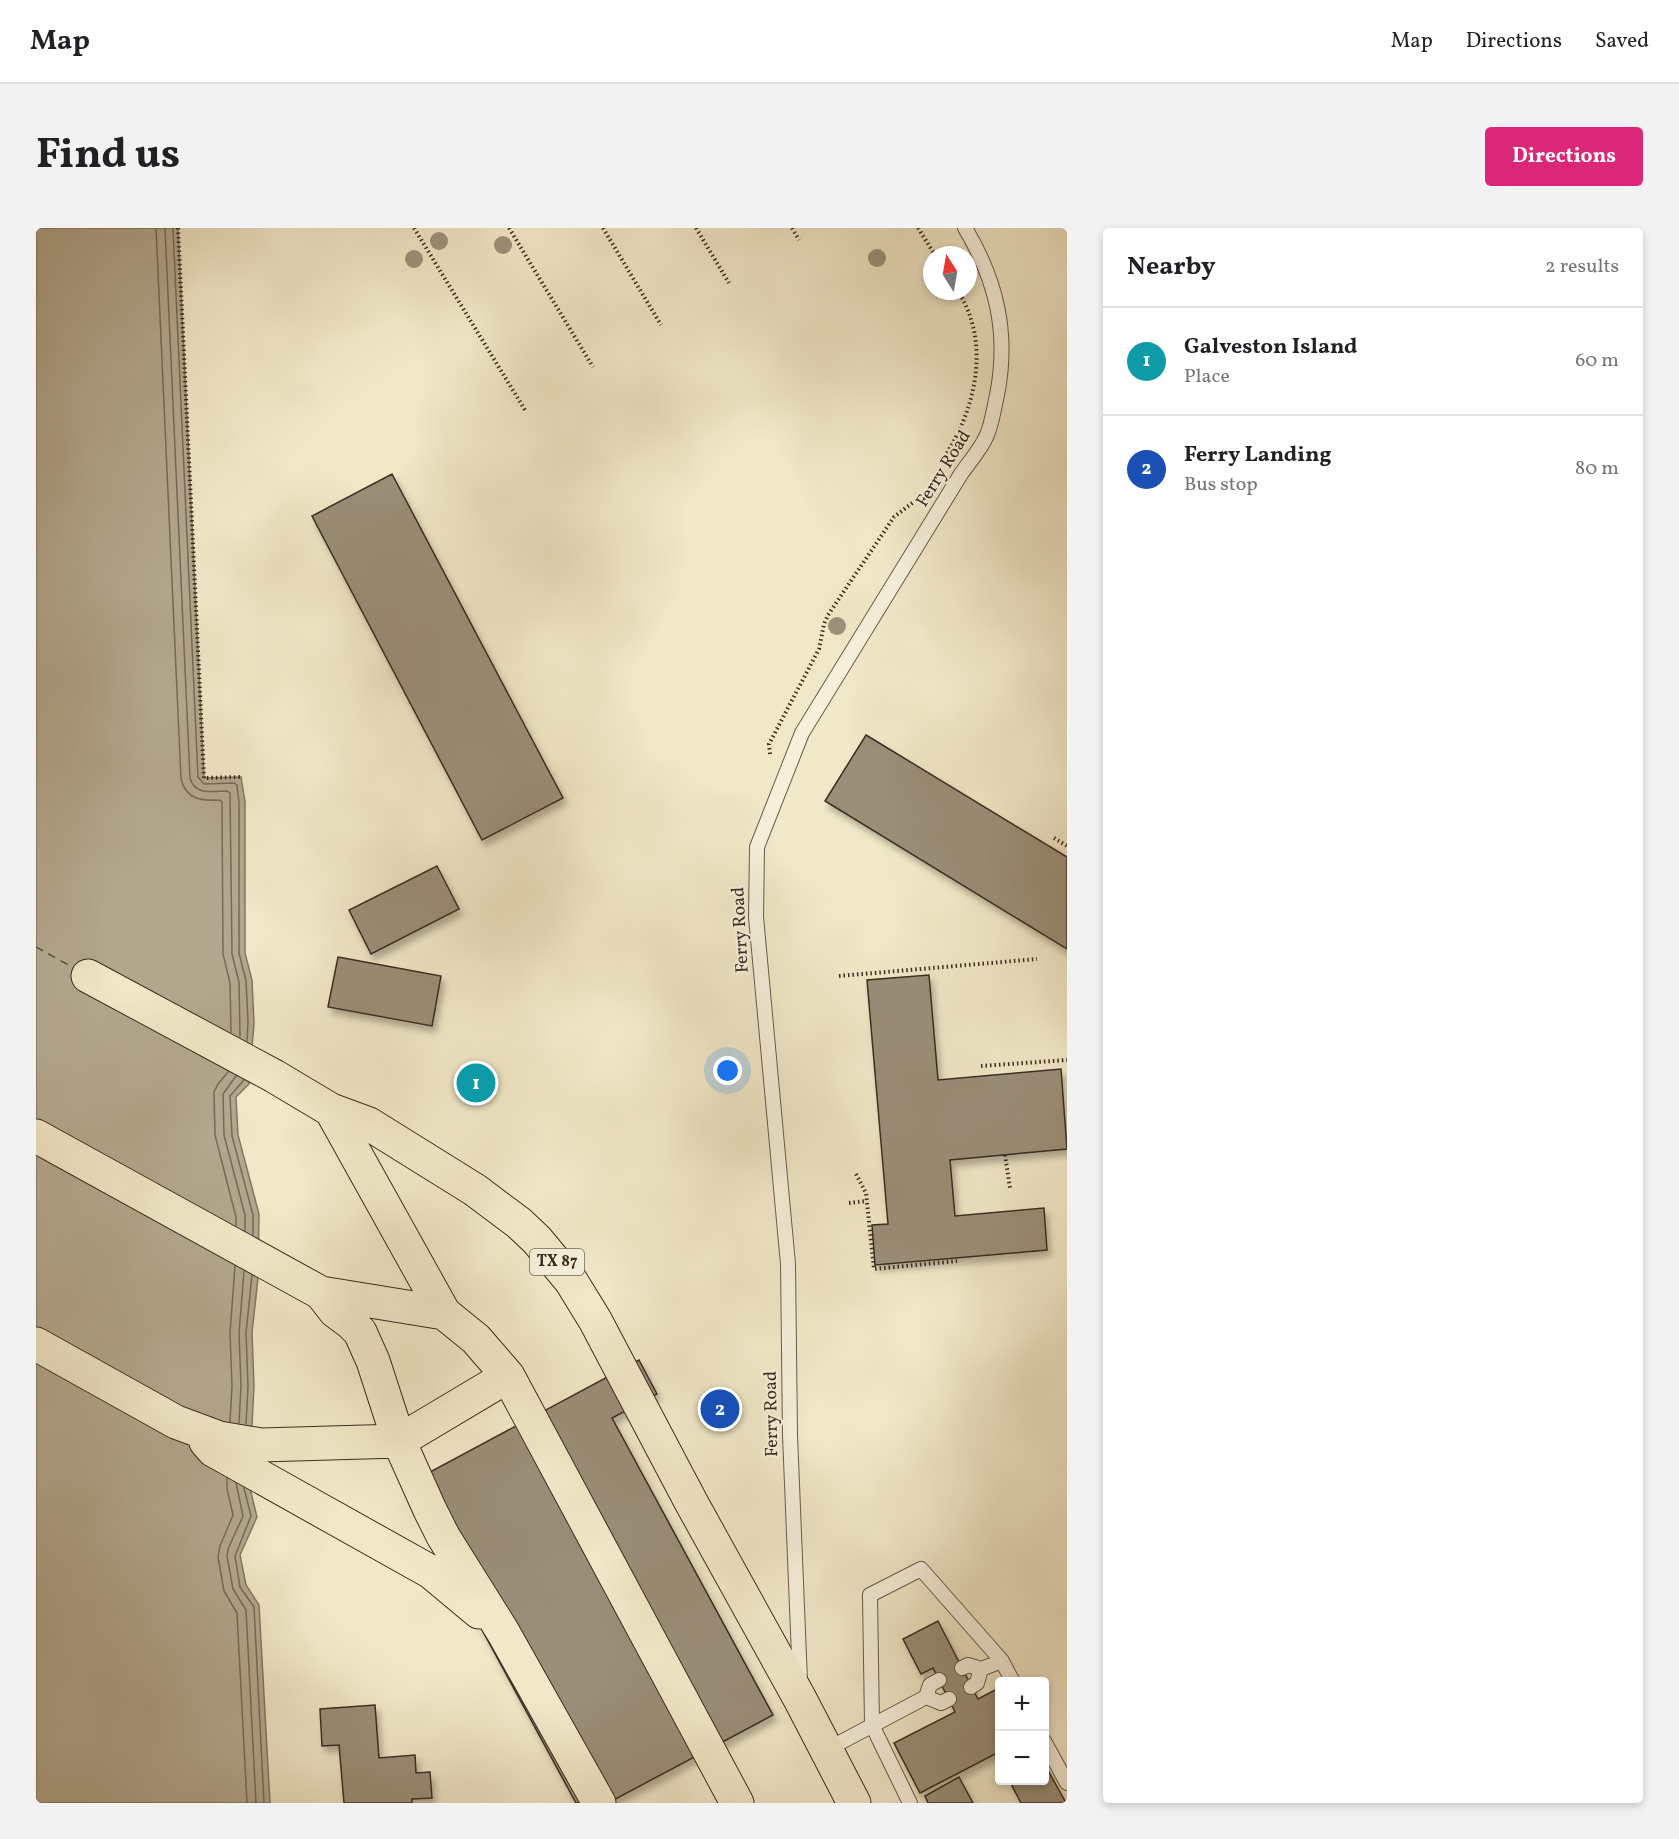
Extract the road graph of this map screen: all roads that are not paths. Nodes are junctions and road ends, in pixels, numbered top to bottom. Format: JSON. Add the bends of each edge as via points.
{"nodes":[{"id":1,"x":965,"y":228,"type":"edge"},
{"id":2,"x":88,"y":976,"type":"dead end"},
{"id":3,"x":331,"y":1110,"type":"junction"},
{"id":4,"x":36,"y":1136,"type":"edge"},
{"id":5,"x":321,"y":1293,"type":"junction"},
{"id":6,"x":444,"y":1313,"type":"junction"},
{"id":7,"x":36,"y":1344,"type":"edge"},
{"id":8,"x":508,"y":1376,"type":"junction"},
{"id":9,"x":194,"y":1430,"type":"junction"},
{"id":10,"x":399,"y":1441,"type":"junction"},
{"id":11,"x":503,"y":1632,"type":"junction"},
{"id":12,"x":1002,"y":1661,"type":"junction"},
{"id":13,"x":962,"y":1668,"type":"dead end"},
{"id":14,"x":981,"y":1669,"type":"junction"},
{"id":15,"x":1010,"y":1677,"type":"edge"},
{"id":16,"x":939,"y":1680,"type":"dead end"},
{"id":17,"x":971,"y":1687,"type":"dead end"},
{"id":18,"x":926,"y":1697,"type":"junction"},
{"id":19,"x":800,"y":1699,"type":"junction"},
{"id":20,"x":949,"y":1699,"type":"dead end"},
{"id":21,"x":872,"y":1725,"type":"junction"},
{"id":22,"x":826,"y":1750,"type":"junction"},
{"id":23,"x":1049,"y":1750,"type":"edge"},
{"id":24,"x":1067,"y":1783,"type":"edge"},
{"id":25,"x":599,"y":1803,"type":"edge"},
{"id":26,"x":737,"y":1803,"type":"edge"},
{"id":27,"x":854,"y":1803,"type":"edge"},
{"id":28,"x":910,"y":1803,"type":"edge"}],
"edges":[{"from":1,"to":19,"type":"lane","name":"Ferry Road","via":[[994,292],[1002,344],[1002,367],[987,435],[802,733],[757,847],[755,881],[761,974],[788,1264]]},
{"from":2,"to":3,"type":"main road","number":"TX 87"},
{"from":3,"to":6,"type":"main road"},
{"from":3,"to":19,"type":"main road","number":"TX 87","via":[[369,1124],[499,1207],[537,1240],[571,1281]]},
{"from":4,"to":5,"type":"main road"},
{"from":5,"to":6,"type":"main road"},
{"from":5,"to":10,"type":"main road","via":[[360,1332]]},
{"from":6,"to":8,"type":"main road","via":[[476,1339]]},
{"from":7,"to":9,"type":"main road"},
{"from":8,"to":10,"type":"main road"},
{"from":8,"to":26,"type":"main road"},
{"from":9,"to":10,"type":"main road","via":[[261,1445]]},
{"from":9,"to":11,"type":"main road","via":[[213,1450],[431,1572]]},
{"from":10,"to":11,"type":"main road","via":[[443,1536]]},
{"from":11,"to":25,"type":"main road"},
{"from":12,"to":14,"type":"lane"},
{"from":12,"to":15,"type":"lane"},
{"from":12,"to":21,"type":"lane","via":[[921,1569],[870,1595]]},
{"from":13,"to":14,"type":"lane","via":[[968,1665]]},
{"from":14,"to":17,"type":"lane","via":[[977,1683]]},
{"from":16,"to":18,"type":"lane","via":[[930,1685]]},
{"from":18,"to":20,"type":"lane","via":[[941,1703]]},
{"from":18,"to":21,"type":"lane"},
{"from":19,"to":22,"type":"main road","number":"TX 87"},
{"from":21,"to":22,"type":"lane"},
{"from":21,"to":28,"type":"lane"},
{"from":22,"to":27,"type":"main road","number":"TX 87"},
{"from":23,"to":24,"type":"lane"}]}
